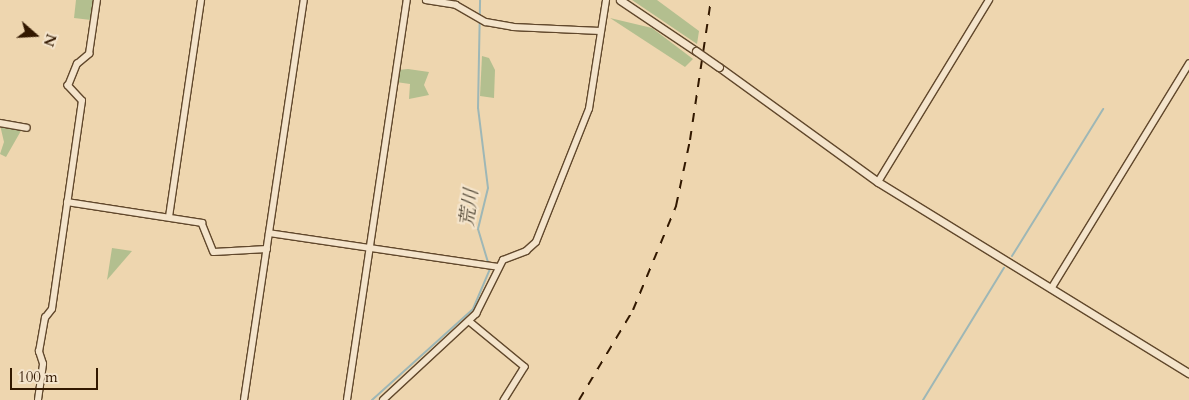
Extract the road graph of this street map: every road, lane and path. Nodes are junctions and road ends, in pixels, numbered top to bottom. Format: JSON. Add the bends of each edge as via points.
{"nodes":[{"id":1,"x":97,"y":0,"type":"edge"},
{"id":2,"x":201,"y":0,"type":"edge"},
{"id":3,"x":304,"y":0,"type":"edge"},
{"id":4,"x":407,"y":0,"type":"edge"},
{"id":5,"x":426,"y":0,"type":"edge"},
{"id":6,"x":606,"y":0,"type":"edge"},
{"id":7,"x":620,"y":0,"type":"edge"},
{"id":8,"x":989,"y":0,"type":"edge"},
{"id":9,"x":600,"y":31,"type":"junction"},
{"id":10,"x":1189,"y":64,"type":"edge"},
{"id":11,"x":0,"y":123,"type":"edge"},
{"id":12,"x":27,"y":128,"type":"dead end"},
{"id":13,"x":878,"y":182,"type":"junction"},
{"id":14,"x":67,"y":202,"type":"junction"},
{"id":15,"x":169,"y":217,"type":"junction"},
{"id":16,"x":269,"y":233,"type":"junction"},
{"id":17,"x":370,"y":246,"type":"junction"},
{"id":18,"x":266,"y":249,"type":"junction"},
{"id":19,"x":493,"y":266,"type":"junction"},
{"id":20,"x":1051,"y":289,"type":"junction"},
{"id":21,"x":469,"y":321,"type":"junction"},
{"id":22,"x":1189,"y":374,"type":"edge"},
{"id":23,"x":38,"y":400,"type":"edge"},
{"id":24,"x":244,"y":400,"type":"edge"},
{"id":25,"x":347,"y":400,"type":"edge"},
{"id":26,"x":383,"y":400,"type":"edge"},
{"id":27,"x":504,"y":400,"type":"edge"}],
"edges":[{"from":1,"to":14,"type":"street","via":[[89,54],[77,64],[68,86],[82,101]]},
{"from":2,"to":15,"type":"street"},
{"from":3,"to":16,"type":"street"},
{"from":4,"to":17,"type":"street"},
{"from":5,"to":9,"type":"street","via":[[456,5],[481,20],[513,27]]},
{"from":6,"to":9,"type":"street"},
{"from":7,"to":13,"type":"street","bridge":true},
{"from":8,"to":13,"type":"street"},
{"from":9,"to":19,"type":"street","via":[[589,109],[540,233],[531,248]]},
{"from":10,"to":20,"type":"street"},
{"from":11,"to":12,"type":"street"},
{"from":13,"to":20,"type":"street"},
{"from":14,"to":15,"type":"street"},
{"from":14,"to":23,"type":"street","via":[[52,309],[45,318],[39,352],[43,364]]},
{"from":15,"to":18,"type":"street","via":[[202,223],[214,252]]},
{"from":16,"to":17,"type":"street"},
{"from":16,"to":18,"type":"street"},
{"from":17,"to":19,"type":"street"},
{"from":17,"to":25,"type":"street"},
{"from":18,"to":24,"type":"street"},
{"from":19,"to":21,"type":"street","via":[[476,314]]},
{"from":20,"to":22,"type":"street"},
{"from":21,"to":26,"type":"street"},
{"from":21,"to":27,"type":"street","via":[[525,367]]}]}
